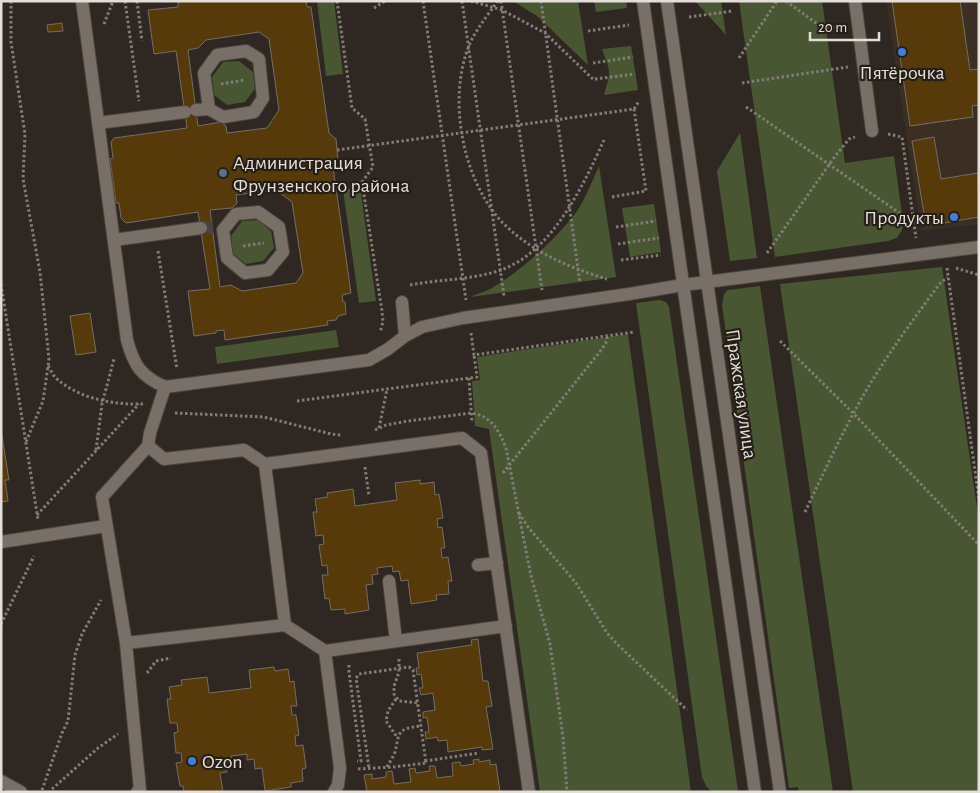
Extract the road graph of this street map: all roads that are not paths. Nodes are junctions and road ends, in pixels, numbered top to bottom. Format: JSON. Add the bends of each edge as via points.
{"nodes":[{"id":1,"x":82,"y":1,"type":"edge"},
{"id":2,"x":643,"y":1,"type":"edge"},
{"id":3,"x":667,"y":1,"type":"edge"},
{"id":4,"x":855,"y":1,"type":"edge"},
{"id":5,"x":209,"y":109,"type":"junction"},
{"id":6,"x":98,"y":122,"type":"junction"},
{"id":7,"x":872,"y":131,"type":"road end"},
{"id":8,"x":226,"y":226,"type":"junction"},
{"id":9,"x":114,"y":240,"type":"junction"},
{"id":10,"x":979,"y":247,"type":"edge"},
{"id":11,"x":707,"y":282,"type":"junction"},
{"id":12,"x":683,"y":285,"type":"junction"},
{"id":13,"x":402,"y":302,"type":"dead end"},
{"id":14,"x":405,"y":336,"type":"junction"},
{"id":15,"x":161,"y":386,"type":"junction"},
{"id":16,"x":148,"y":446,"type":"junction"},
{"id":17,"x":265,"y":464,"type":"junction"},
{"id":18,"x":106,"y":526,"type":"junction"},
{"id":19,"x":1,"y":542,"type":"edge"},
{"id":20,"x":497,"y":563,"type":"junction"},
{"id":21,"x":478,"y":565,"type":"dead end"},
{"id":22,"x":389,"y":581,"type":"dead end"},
{"id":23,"x":285,"y":625,"type":"junction"},
{"id":24,"x":506,"y":626,"type":"junction"},
{"id":25,"x":396,"y":641,"type":"junction"},
{"id":26,"x":126,"y":643,"type":"junction"},
{"id":27,"x":325,"y":650,"type":"junction"},
{"id":28,"x":1,"y":781,"type":"edge"},
{"id":29,"x":139,"y":791,"type":"edge"},
{"id":30,"x":21,"y":792,"type":"edge"},
{"id":31,"x":334,"y":792,"type":"edge"},
{"id":32,"x":529,"y":792,"type":"edge"},
{"id":33,"x":755,"y":792,"type":"edge"},
{"id":34,"x":780,"y":792,"type":"edge"}],
"edges":[{"from":1,"to":6,"type":"street"},
{"from":2,"to":12,"type":"street"},
{"from":3,"to":11,"type":"street","name":"Пражская улица"},
{"from":4,"to":7,"type":"street"},
{"from":5,"to":5,"type":"street","via":[[204,74],[217,55],[246,51],[258,59],[263,98],[254,112],[223,117]]},
{"from":5,"to":6,"type":"street"},
{"from":6,"to":9,"type":"street"},
{"from":8,"to":8,"type":"street","via":[[223,230],[226,258],[245,272],[268,270],[283,252],[279,227],[258,212],[236,214]]},
{"from":8,"to":9,"type":"street"},
{"from":9,"to":15,"type":"street","via":[[132,359],[147,378]]},
{"from":10,"to":11,"type":"street"},
{"from":11,"to":12,"type":"street"},
{"from":11,"to":34,"type":"street","name":"Пражская улица"},
{"from":12,"to":14,"type":"street","via":[[435,323]]},
{"from":12,"to":33,"type":"street"},
{"from":13,"to":14,"type":"street"},
{"from":14,"to":15,"type":"street","via":[[369,360]]},
{"from":15,"to":16,"type":"street"},
{"from":16,"to":17,"type":"street","via":[[164,459],[244,450]]},
{"from":16,"to":18,"type":"street","via":[[102,497]]},
{"from":17,"to":20,"type":"street","via":[[462,438],[481,453]]},
{"from":17,"to":23,"type":"street"},
{"from":18,"to":19,"type":"street"},
{"from":18,"to":26,"type":"street"},
{"from":20,"to":21,"type":"street"},
{"from":20,"to":24,"type":"street"},
{"from":22,"to":25,"type":"street"},
{"from":23,"to":26,"type":"street"},
{"from":23,"to":27,"type":"street"},
{"from":24,"to":25,"type":"street"},
{"from":24,"to":32,"type":"street"},
{"from":25,"to":27,"type":"street"},
{"from":26,"to":29,"type":"street"},
{"from":27,"to":31,"type":"street","via":[[340,768]]},
{"from":28,"to":30,"type":"street"}]}
